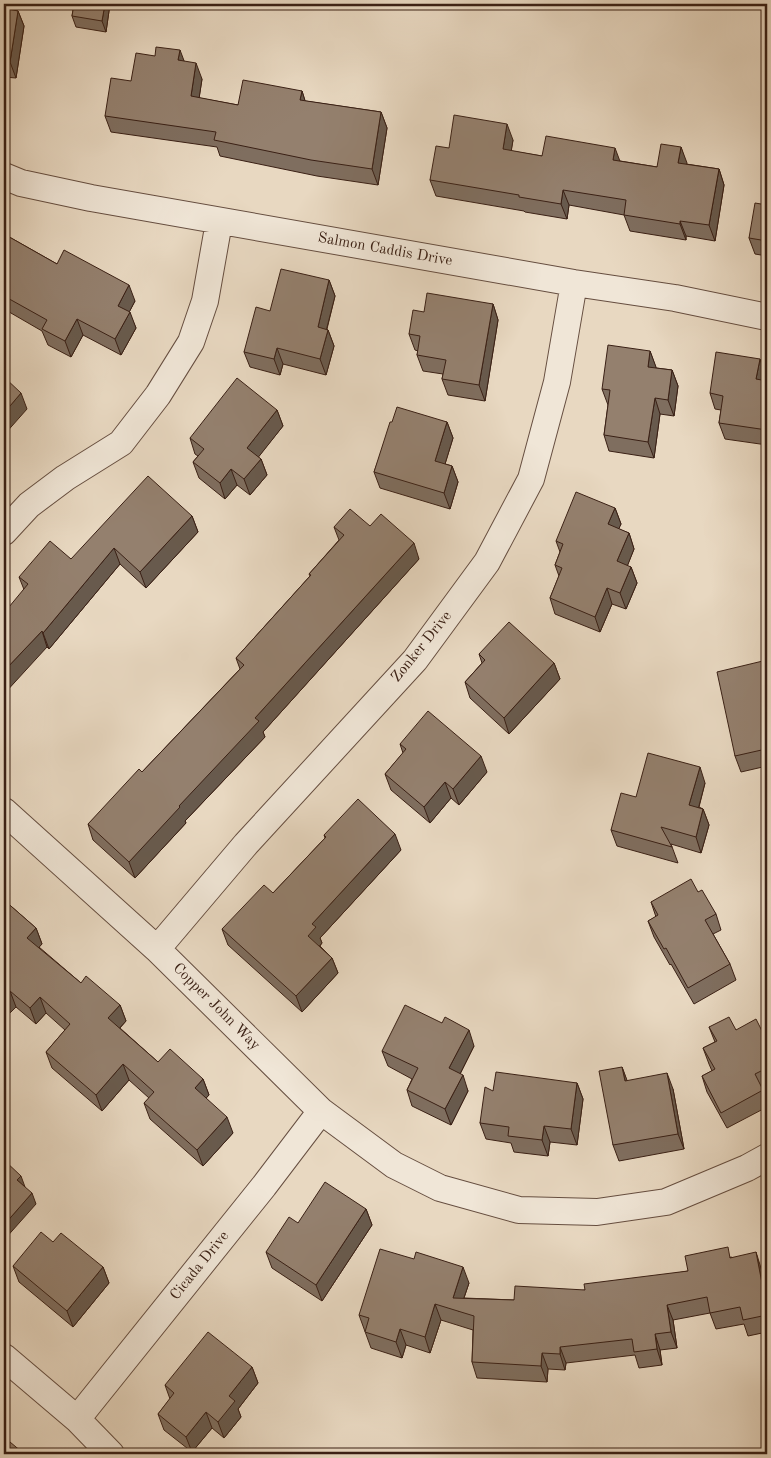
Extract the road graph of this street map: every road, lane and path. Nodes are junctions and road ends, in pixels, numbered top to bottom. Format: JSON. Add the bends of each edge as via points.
{"nodes":[{"id":1,"x":4,"y":176,"type":"edge"},
{"id":2,"x":219,"y":222,"type":"junction"},
{"id":3,"x":574,"y":283,"type":"junction"},
{"id":4,"x":767,"y":317,"type":"edge"},
{"id":5,"x":4,"y":532,"type":"edge"},
{"id":6,"x":4,"y":811,"type":"edge"},
{"id":7,"x":157,"y":949,"type":"junction"},
{"id":8,"x":321,"y":1111,"type":"junction"},
{"id":9,"x":767,"y":1157,"type":"edge"},
{"id":10,"x":4,"y":1357,"type":"edge"},
{"id":11,"x":77,"y":1419,"type":"junction"},
{"id":12,"x":111,"y":1454,"type":"edge"}],
"edges":[{"from":1,"to":2,"type":"street","name":"Salmon Caddis Drive","via":[[21,183],[91,198]]},
{"from":2,"to":3,"type":"street","name":"Salmon Caddis Drive"},
{"from":2,"to":5,"type":"street","via":[[205,301],[191,342],[158,394],[121,443],[29,504]]},
{"from":3,"to":4,"type":"street","name":"Salmon Caddis Drive","via":[[675,298]]},
{"from":3,"to":7,"type":"street","name":"Zonker Drive","via":[[557,382],[531,479],[487,562],[415,660],[246,844]]},
{"from":6,"to":7,"type":"street","name":"Copper John Way"},
{"from":7,"to":8,"type":"street","name":"Copper John Way"},
{"from":8,"to":9,"type":"street","name":"Copper John Way","via":[[394,1165],[440,1188],[519,1210],[597,1212],[666,1202]]},
{"from":8,"to":11,"type":"street","name":"Cicada Drive"},
{"from":10,"to":11,"type":"street"},
{"from":11,"to":12,"type":"street"}]}
